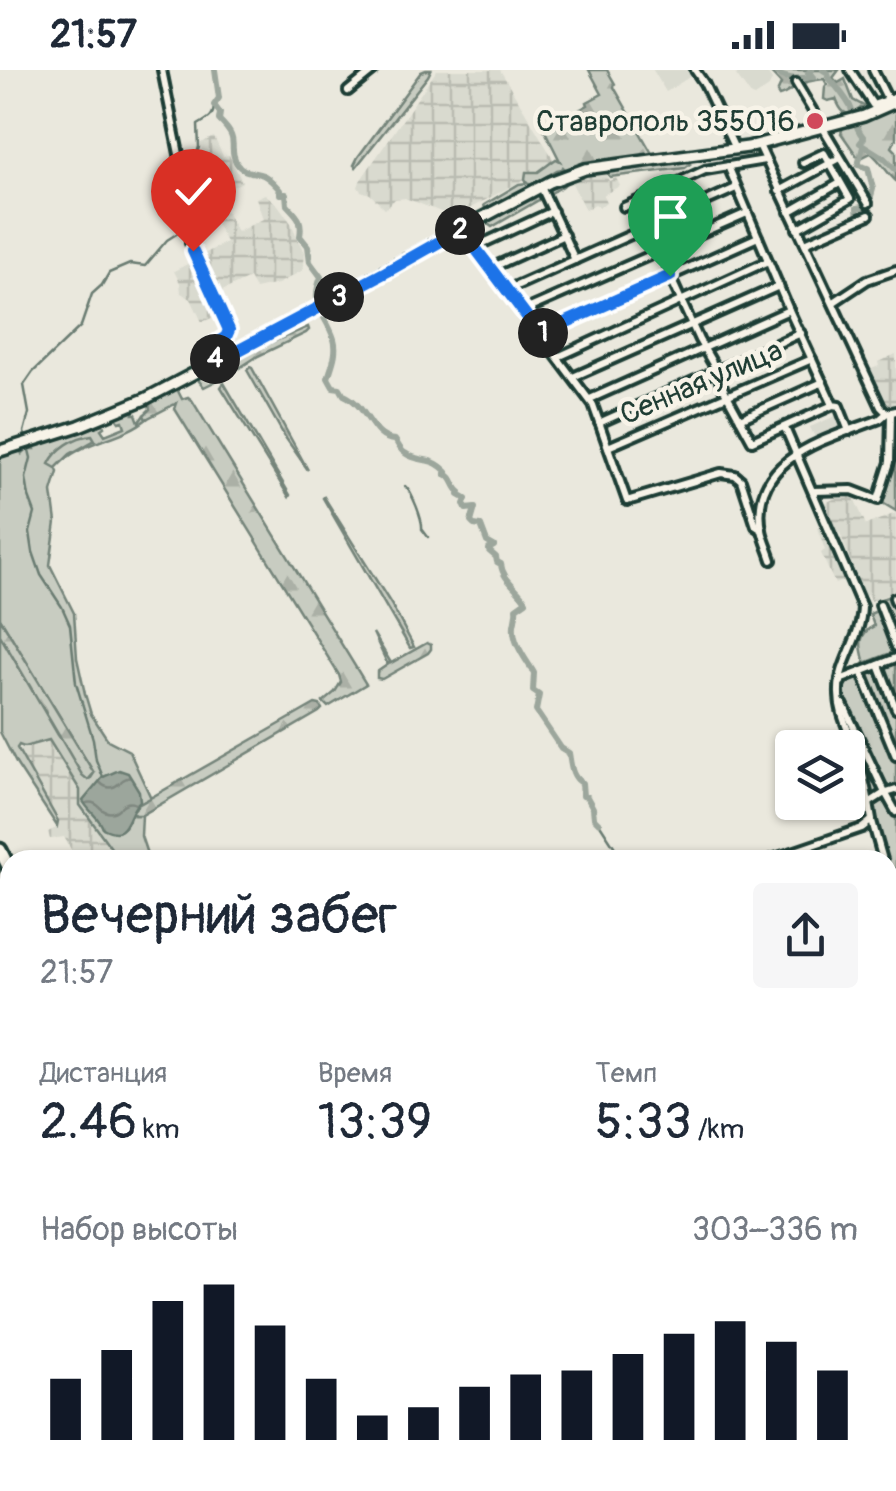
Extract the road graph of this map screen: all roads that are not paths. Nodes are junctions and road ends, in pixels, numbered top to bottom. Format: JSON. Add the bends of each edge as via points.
{"nodes":[{"id":1,"x":162,"y":70,"type":"edge"},
{"id":2,"x":374,"y":70,"type":"edge"},
{"id":3,"x":695,"y":70,"type":"edge"},
{"id":4,"x":850,"y":70,"type":"edge"},
{"id":5,"x":874,"y":70,"type":"edge"},
{"id":6,"x":796,"y":83,"type":"dead end"},
{"id":7,"x":348,"y":91,"type":"dead end"},
{"id":8,"x":893,"y":101,"type":"edge"},
{"id":9,"x":823,"y":128,"type":"junction"},
{"id":10,"x":759,"y":145,"type":"junction"},
{"id":11,"x":735,"y":150,"type":"junction"},
{"id":12,"x":840,"y":158,"type":"junction"},
{"id":13,"x":765,"y":160,"type":"junction"},
{"id":14,"x":803,"y":163,"type":"dead end"},
{"id":15,"x":830,"y":164,"type":"junction"},
{"id":16,"x":728,"y":166,"type":"junction"},
{"id":17,"x":840,"y":183,"type":"junction"},
{"id":18,"x":541,"y":187,"type":"junction"},
{"id":19,"x":736,"y":188,"type":"junction"},
{"id":20,"x":779,"y":191,"type":"junction"},
{"id":21,"x":640,"y":200,"type":"junction"},
{"id":22,"x":868,"y":203,"type":"dead end"},
{"id":23,"x":624,"y":206,"type":"dead end"},
{"id":24,"x":553,"y":212,"type":"junction"},
{"id":25,"x":789,"y":212,"type":"junction"},
{"id":26,"x":747,"y":213,"type":"junction"},
{"id":27,"x":868,"y":216,"type":"dead end"},
{"id":28,"x":652,"y":225,"type":"junction"},
{"id":29,"x":464,"y":228,"type":"junction"},
{"id":30,"x":798,"y":229,"type":"junction"},
{"id":31,"x":564,"y":234,"type":"junction"},
{"id":32,"x":758,"y":237,"type":"junction"},
{"id":33,"x":805,"y":244,"type":"junction"},
{"id":34,"x":475,"y":247,"type":"junction"},
{"id":35,"x":664,"y":249,"type":"junction"},
{"id":36,"x":575,"y":260,"type":"junction"},
{"id":37,"x":768,"y":260,"type":"junction"},
{"id":38,"x":491,"y":268,"type":"junction"},
{"id":39,"x":896,"y":270,"type":"edge"},
{"id":40,"x":670,"y":276,"type":"junction"},
{"id":41,"x":779,"y":286,"type":"junction"},
{"id":42,"x":507,"y":290,"type":"junction"},
{"id":43,"x":682,"y":300,"type":"junction"},
{"id":44,"x":834,"y":302,"type":"junction"},
{"id":45,"x":789,"y":310,"type":"junction"},
{"id":46,"x":523,"y":311,"type":"junction"},
{"id":47,"x":692,"y":324,"type":"junction"},
{"id":48,"x":540,"y":334,"type":"junction"},
{"id":49,"x":801,"y":334,"type":"junction"},
{"id":50,"x":703,"y":348,"type":"junction"},
{"id":51,"x":558,"y":357,"type":"junction"},
{"id":52,"x":812,"y":358,"type":"junction"},
{"id":53,"x":210,"y":363,"type":"junction"},
{"id":54,"x":717,"y":371,"type":"junction"},
{"id":55,"x":573,"y":377,"type":"junction"},
{"id":56,"x":822,"y":382,"type":"junction"},
{"id":57,"x":728,"y":395,"type":"junction"},
{"id":58,"x":590,"y":399,"type":"junction"},
{"id":59,"x":833,"y":405,"type":"junction"},
{"id":60,"x":891,"y":412,"type":"edge"},
{"id":61,"x":740,"y":420,"type":"junction"},
{"id":62,"x":599,"y":423,"type":"junction"},
{"id":63,"x":785,"y":428,"type":"junction"},
{"id":64,"x":850,"y":431,"type":"junction"},
{"id":65,"x":608,"y":447,"type":"junction"},
{"id":66,"x":0,"y":450,"type":"edge"},
{"id":67,"x":798,"y":453,"type":"junction"},
{"id":68,"x":814,"y":491,"type":"junction"},
{"id":69,"x":762,"y":528,"type":"junction"},
{"id":70,"x":772,"y":560,"type":"dead end"},
{"id":71,"x":880,"y":605,"type":"dead end"},
{"id":72,"x":896,"y":647,"type":"edge"},
{"id":73,"x":896,"y":659,"type":"edge"},
{"id":74,"x":848,"y":660,"type":"junction"},
{"id":75,"x":878,"y":664,"type":"junction"},
{"id":76,"x":860,"y":672,"type":"junction"},
{"id":77,"x":840,"y":680,"type":"junction"},
{"id":78,"x":896,"y":708,"type":"edge"},
{"id":79,"x":896,"y":756,"type":"edge"},
{"id":80,"x":896,"y":790,"type":"edge"},
{"id":81,"x":886,"y":793,"type":"junction"},
{"id":82,"x":869,"y":803,"type":"junction"},
{"id":83,"x":896,"y":812,"type":"edge"},
{"id":84,"x":872,"y":820,"type":"junction"},
{"id":85,"x":798,"y":850,"type":"edge"},
{"id":86,"x":880,"y":850,"type":"edge"}],
"edges":[{"from":1,"to":53,"type":"street","via":[[180,159],[201,177],[190,243],[229,330],[210,347]]},
{"from":2,"to":7,"type":"street"},
{"from":3,"to":11,"type":"street"},
{"from":4,"to":8,"type":"street","via":[[873,106]]},
{"from":5,"to":8,"type":"street"},
{"from":6,"to":9,"type":"street"},
{"from":8,"to":9,"type":"main road"},
{"from":9,"to":10,"type":"main road"},
{"from":9,"to":12,"type":"street"},
{"from":10,"to":11,"type":"main road"},
{"from":10,"to":13,"type":"street"},
{"from":11,"to":18,"type":"main road","via":[[585,169]]},
{"from":12,"to":15,"type":"street"},
{"from":12,"to":22,"type":"street"},
{"from":13,"to":16,"type":"street"},
{"from":13,"to":20,"type":"street"},
{"from":14,"to":15,"type":"street","via":[[822,153]]},
{"from":15,"to":17,"type":"street"},
{"from":15,"to":20,"type":"street"},
{"from":16,"to":19,"type":"street"},
{"from":16,"to":21,"type":"street"},
{"from":17,"to":25,"type":"street"},
{"from":17,"to":30,"type":"street","via":[[850,199]]},
{"from":18,"to":24,"type":"street"},
{"from":18,"to":29,"type":"main road"},
{"from":19,"to":26,"type":"street"},
{"from":19,"to":28,"type":"street"},
{"from":20,"to":25,"type":"street"},
{"from":21,"to":23,"type":"street"},
{"from":21,"to":28,"type":"street"},
{"from":24,"to":31,"type":"street"},
{"from":24,"to":34,"type":"street"},
{"from":25,"to":30,"type":"street"},
{"from":26,"to":32,"type":"street"},
{"from":26,"to":35,"type":"street"},
{"from":27,"to":33,"type":"street"},
{"from":28,"to":35,"type":"street"},
{"from":28,"to":36,"type":"street"},
{"from":29,"to":34,"type":"street"},
{"from":29,"to":53,"type":"main road"},
{"from":30,"to":33,"type":"street"},
{"from":31,"to":36,"type":"street"},
{"from":31,"to":38,"type":"street"},
{"from":32,"to":37,"type":"street"},
{"from":32,"to":40,"type":"street"},
{"from":33,"to":44,"type":"street"},
{"from":34,"to":38,"type":"street"},
{"from":35,"to":40,"type":"street"},
{"from":35,"to":46,"type":"street"},
{"from":36,"to":42,"type":"street"},
{"from":37,"to":41,"type":"street"},
{"from":37,"to":43,"type":"street"},
{"from":38,"to":42,"type":"street"},
{"from":39,"to":44,"type":"street"},
{"from":40,"to":43,"type":"street"},
{"from":40,"to":48,"type":"street"},
{"from":41,"to":45,"type":"street"},
{"from":41,"to":47,"type":"street"},
{"from":42,"to":46,"type":"street"},
{"from":43,"to":47,"type":"street"},
{"from":43,"to":51,"type":"street"},
{"from":44,"to":60,"type":"street","via":[[881,407]]},
{"from":45,"to":49,"type":"street"},
{"from":45,"to":50,"type":"street"},
{"from":46,"to":48,"type":"street"},
{"from":47,"to":50,"type":"street"},
{"from":47,"to":55,"type":"street"},
{"from":48,"to":51,"type":"street"},
{"from":49,"to":52,"type":"street"},
{"from":49,"to":54,"type":"street"},
{"from":50,"to":54,"type":"street"},
{"from":50,"to":58,"type":"street"},
{"from":51,"to":55,"type":"street"},
{"from":52,"to":56,"type":"street"},
{"from":52,"to":57,"type":"street","name":"Сенная улица"},
{"from":53,"to":66,"type":"main road","via":[[115,412]]},
{"from":54,"to":57,"type":"street"},
{"from":54,"to":62,"type":"street"},
{"from":55,"to":58,"type":"street"},
{"from":56,"to":59,"type":"street"},
{"from":56,"to":61,"type":"street"},
{"from":57,"to":61,"type":"street"},
{"from":57,"to":65,"type":"street","name":"Сенная улица"},
{"from":58,"to":62,"type":"street"},
{"from":59,"to":63,"type":"street"},
{"from":59,"to":64,"type":"street"},
{"from":60,"to":64,"type":"street"},
{"from":60,"to":68,"type":"street","via":[[890,462],[879,498],[852,490]]},
{"from":61,"to":63,"type":"street","via":[[752,441]]},
{"from":62,"to":65,"type":"street"},
{"from":63,"to":67,"type":"street"},
{"from":64,"to":67,"type":"street"},
{"from":65,"to":69,"type":"street","via":[[627,500],[730,473],[742,480]]},
{"from":67,"to":68,"type":"street"},
{"from":67,"to":69,"type":"street","via":[[766,487]]},
{"from":68,"to":74,"type":"street","via":[[862,608]]},
{"from":69,"to":70,"type":"street"},
{"from":71,"to":72,"type":"street"},
{"from":73,"to":75,"type":"street"},
{"from":74,"to":76,"type":"street"},
{"from":74,"to":77,"type":"street"},
{"from":75,"to":76,"type":"street"},
{"from":75,"to":78,"type":"street"},
{"from":76,"to":77,"type":"street"},
{"from":76,"to":79,"type":"street"},
{"from":77,"to":81,"type":"street","via":[[850,722]]},
{"from":77,"to":82,"type":"street","via":[[844,720]]},
{"from":80,"to":81,"type":"street"},
{"from":81,"to":82,"type":"street"},
{"from":81,"to":83,"type":"street"},
{"from":82,"to":84,"type":"street"},
{"from":84,"to":85,"type":"street"},
{"from":84,"to":86,"type":"street"}]}
